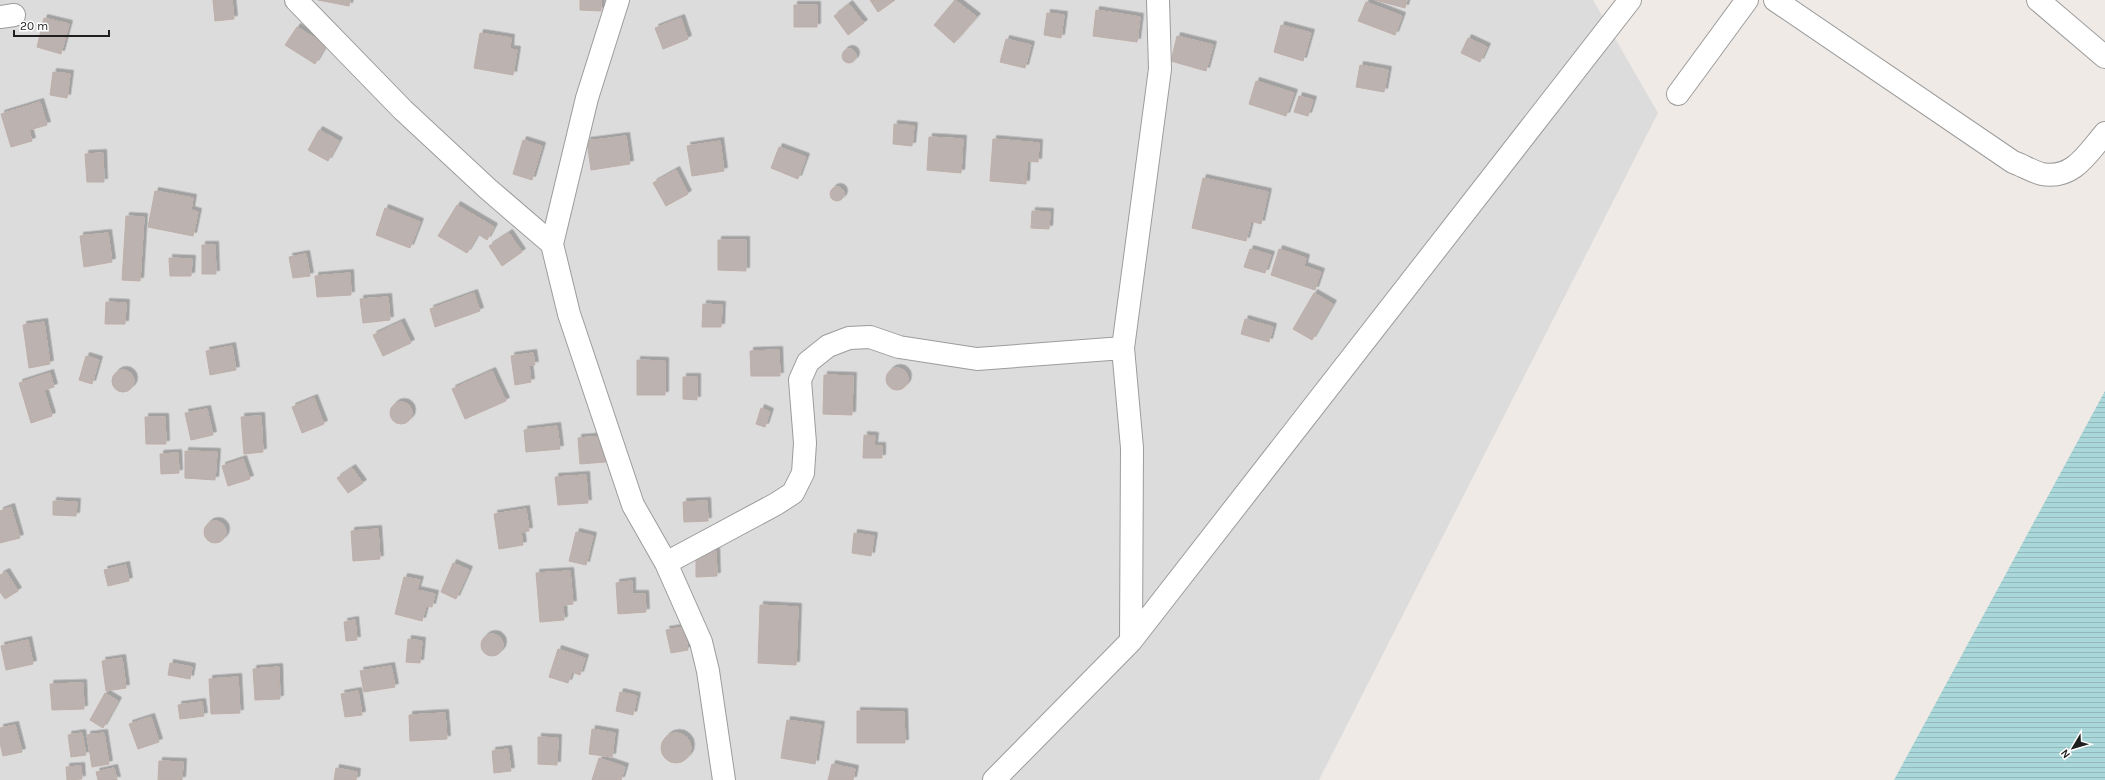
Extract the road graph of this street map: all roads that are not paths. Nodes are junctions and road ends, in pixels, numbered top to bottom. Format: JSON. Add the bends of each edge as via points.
{"nodes":[{"id":1,"x":296,"y":0,"type":"edge"},
{"id":2,"x":618,"y":0,"type":"edge"},
{"id":3,"x":1158,"y":0,"type":"edge"},
{"id":4,"x":1630,"y":0,"type":"edge"},
{"id":5,"x":1747,"y":0,"type":"edge"},
{"id":6,"x":1775,"y":0,"type":"edge"},
{"id":7,"x":2038,"y":0,"type":"edge"},
{"id":8,"x":2105,"y":57,"type":"edge"},
{"id":9,"x":1678,"y":94,"type":"dead end"},
{"id":10,"x":2105,"y":133,"type":"edge"},
{"id":11,"x":552,"y":244,"type":"junction"},
{"id":12,"x":1124,"y":348,"type":"junction"},
{"id":13,"x":666,"y":563,"type":"junction"},
{"id":14,"x":1131,"y":641,"type":"junction"},
{"id":15,"x":724,"y":780,"type":"edge"},
{"id":16,"x":994,"y":780,"type":"edge"}],
"edges":[{"from":1,"to":11,"type":"street","via":[[403,110]]},
{"from":2,"to":11,"type":"street","via":[[587,98]]},
{"from":3,"to":12,"type":"street","via":[[1160,69]]},
{"from":4,"to":14,"type":"street"},
{"from":5,"to":9,"type":"street"},
{"from":6,"to":10,"type":"street","via":[[2014,162],[2042,174],[2062,174],[2077,166]]},
{"from":7,"to":8,"type":"street"},
{"from":11,"to":13,"type":"street","via":[[569,314],[633,505]]},
{"from":12,"to":13,"type":"street","via":[[977,359],[899,347],[870,337],[849,338],[828,346],[808,362],[800,380],[805,443],[803,473],[793,493]]},
{"from":12,"to":14,"type":"street","via":[[1132,448]]},
{"from":13,"to":15,"type":"street","via":[[701,642],[708,671]]},
{"from":14,"to":16,"type":"street"}]}
